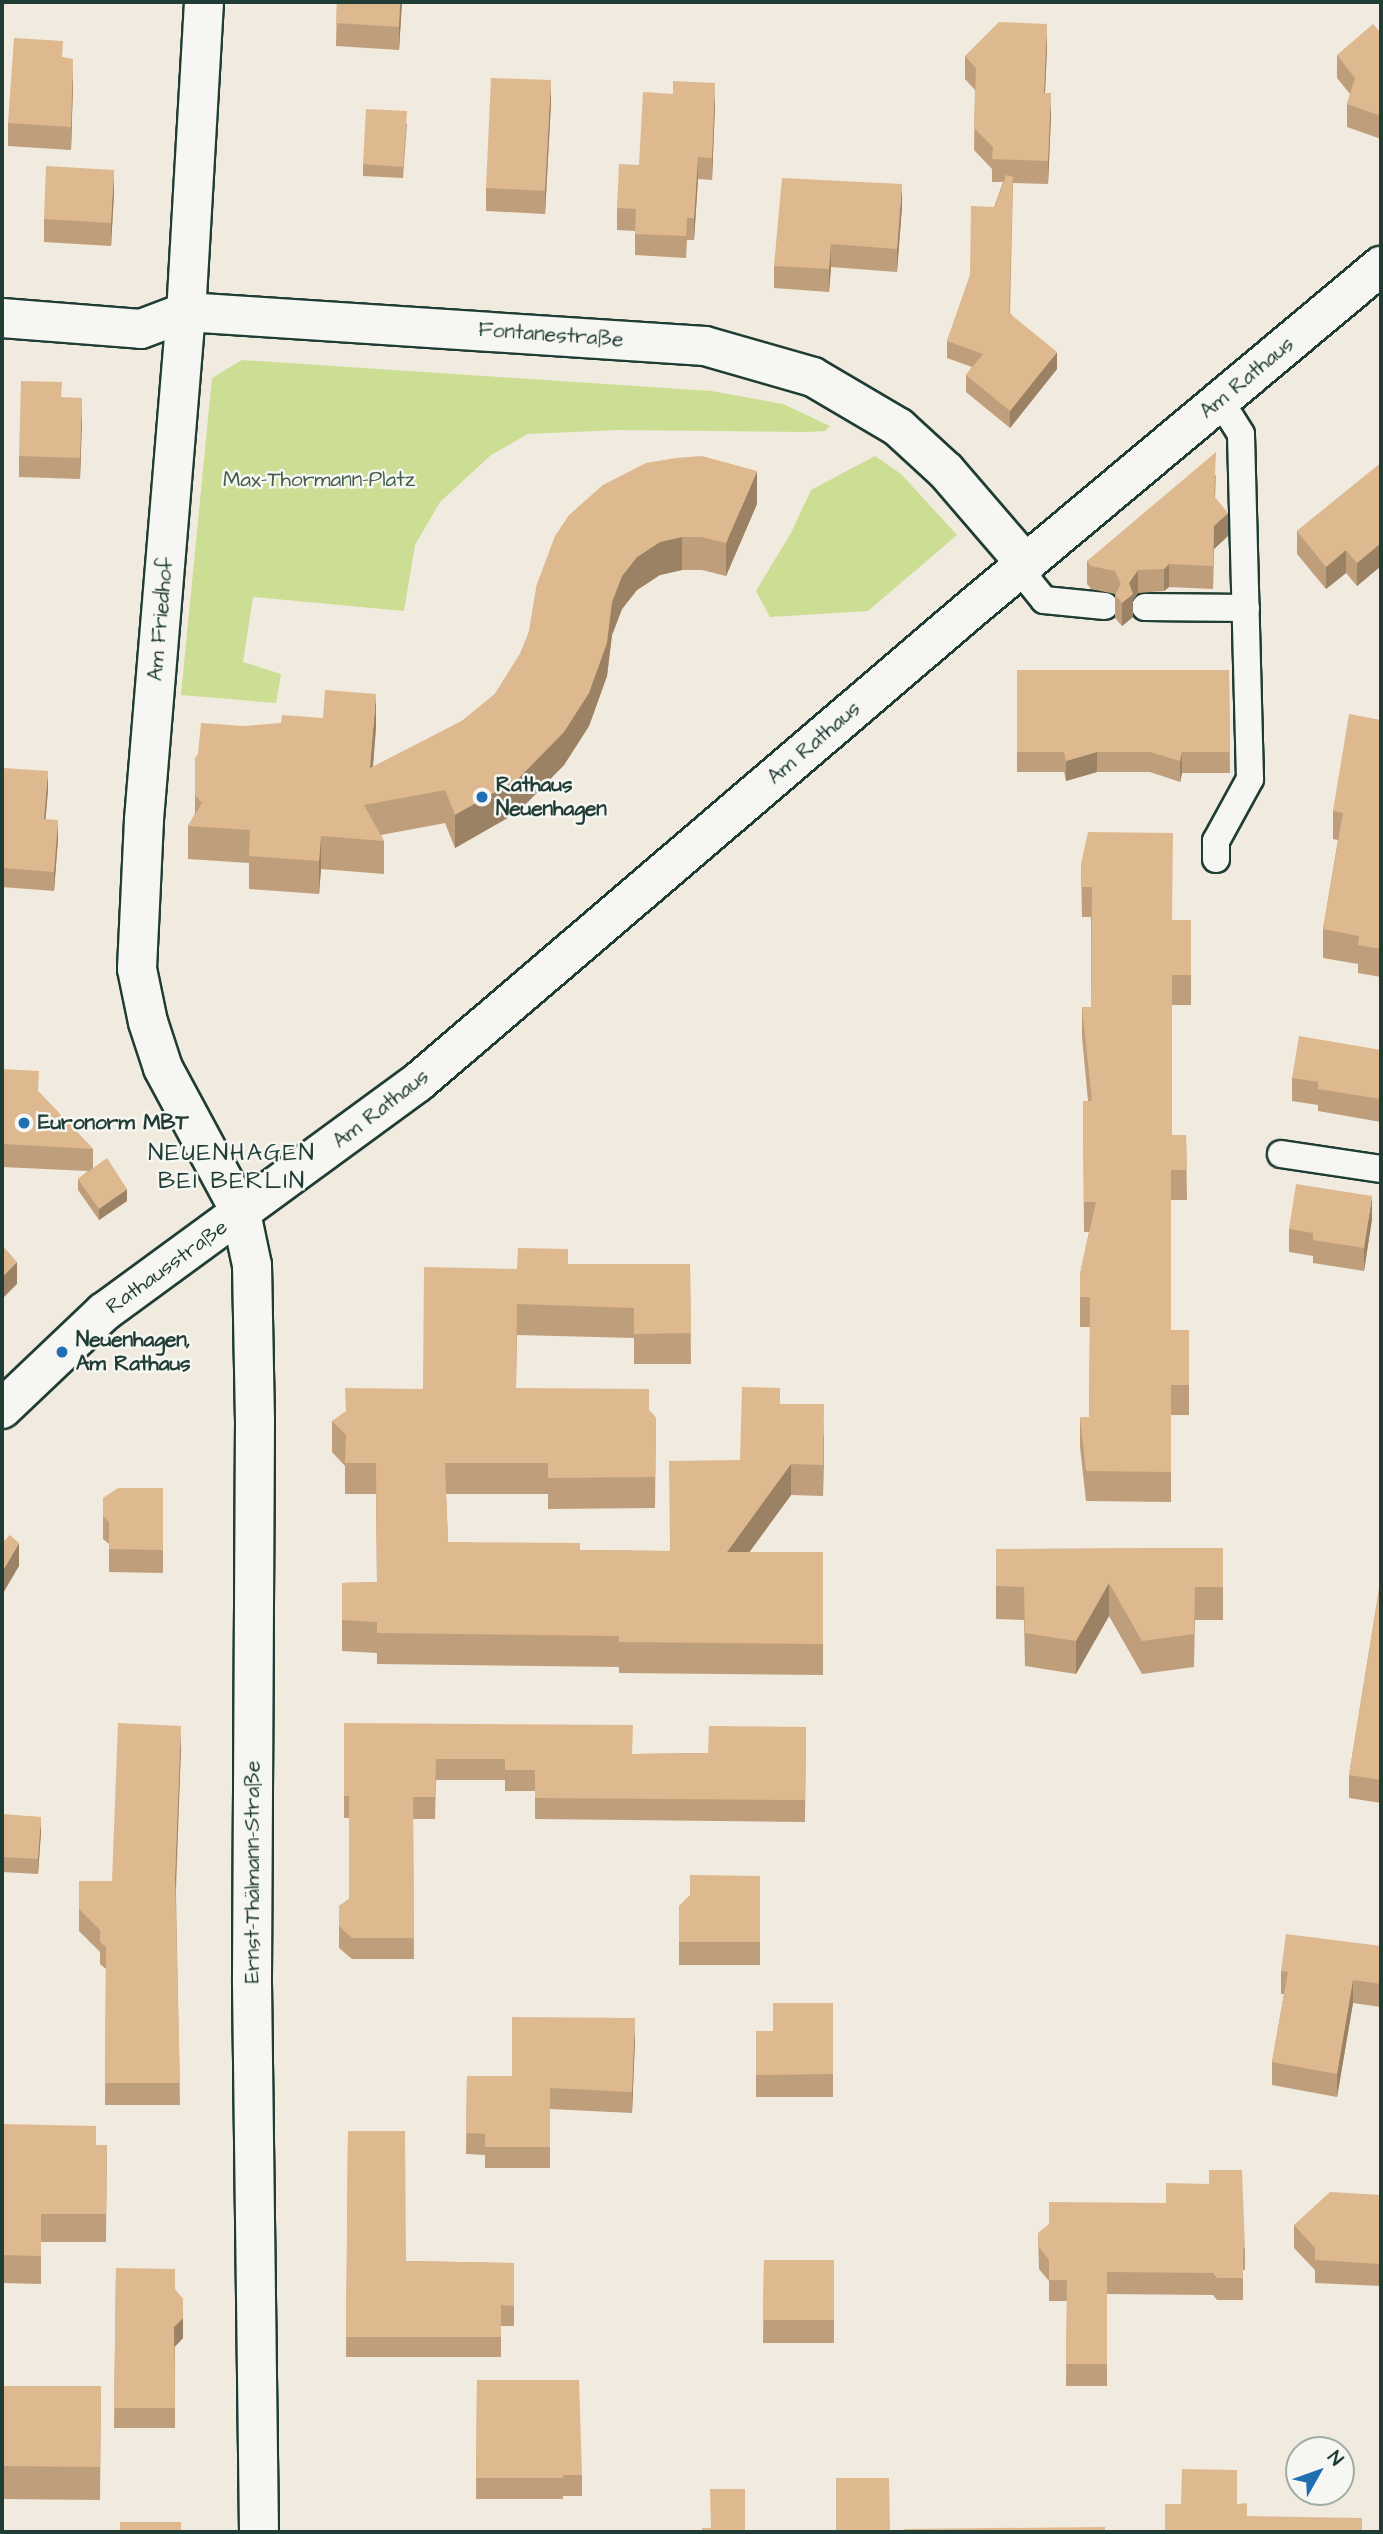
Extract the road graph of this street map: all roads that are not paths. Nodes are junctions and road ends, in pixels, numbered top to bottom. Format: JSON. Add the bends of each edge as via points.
{"nodes":[{"id":1,"x":204,"y":2,"type":"edge"},
{"id":2,"x":1381,"y":266,"type":"edge"},
{"id":3,"x":186,"y":312,"type":"junction"},
{"id":4,"x":2,"y":318,"type":"edge"},
{"id":5,"x":1220,"y":400,"type":"junction"},
{"id":6,"x":1022,"y":567,"type":"junction"},
{"id":7,"x":1105,"y":606,"type":"dead end"},
{"id":8,"x":1145,"y":607,"type":"dead end"},
{"id":9,"x":1246,"y":608,"type":"junction"},
{"id":10,"x":1216,"y":859,"type":"dead end"},
{"id":11,"x":1281,"y":1154,"type":"dead end"},
{"id":12,"x":1381,"y":1169,"type":"edge"},
{"id":13,"x":241,"y":1213,"type":"junction"},
{"id":14,"x":2,"y":1409,"type":"edge"},
{"id":15,"x":259,"y":2532,"type":"edge"}],
"edges":[{"from":1,"to":3,"type":"street","name":"Am Friedhof"},
{"from":2,"to":5,"type":"street","name":"Am Rathaus"},
{"from":3,"to":4,"type":"street","name":"Fontanestraße","via":[[142,329]]},
{"from":3,"to":6,"type":"street","name":"Fontanestraße","via":[[705,346],[759,359],[813,377],[898,427],[946,471]]},
{"from":3,"to":13,"type":"street","name":"Am Friedhof","via":[[144,820],[137,969],[163,1068]]},
{"from":5,"to":6,"type":"street","name":"Am Rathaus"},
{"from":5,"to":9,"type":"lane","via":[[1241,434]]},
{"from":6,"to":7,"type":"lane","via":[[1044,600]]},
{"from":6,"to":13,"type":"street","name":"Am Rathaus","via":[[417,1083]]},
{"from":8,"to":9,"type":"lane"},
{"from":9,"to":10,"type":"lane","via":[[1250,779],[1216,841]]},
{"from":11,"to":12,"type":"lane"},
{"from":13,"to":14,"type":"street","name":"Rathausstraße","via":[[104,1312]]},
{"from":13,"to":15,"type":"street","name":"Ernst-Thälmann-Straße","via":[[252,1265],[254,1379],[252,1983]]}]}
